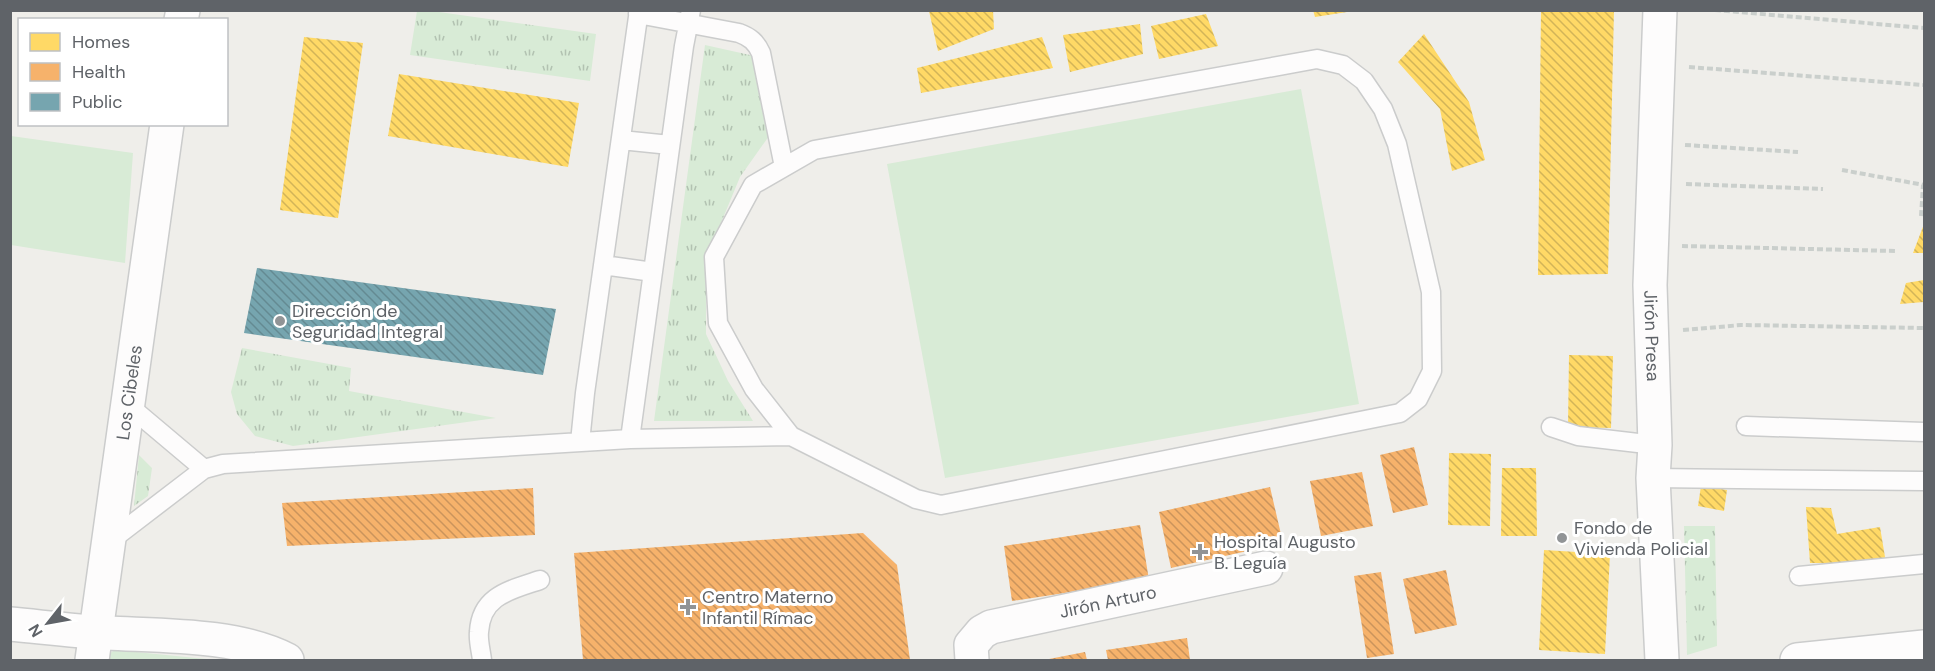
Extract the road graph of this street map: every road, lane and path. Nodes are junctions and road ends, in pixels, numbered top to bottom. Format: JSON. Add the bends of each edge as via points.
{"nodes":[{"id":1,"x":1660,"y":10,"type":"edge"},
{"id":2,"x":1715,"y":10,"type":"edge"},
{"id":3,"x":638,"y":12,"type":"edge"},
{"id":4,"x":690,"y":16,"type":"edge"},
{"id":5,"x":1924,"y":28,"type":"edge"},
{"id":6,"x":1658,"y":65,"type":"junction"},
{"id":7,"x":1924,"y":85,"type":"edge"},
{"id":8,"x":167,"y":126,"type":"edge"},
{"id":9,"x":621,"y":140,"type":"junction"},
{"id":10,"x":1656,"y":143,"type":"junction"},
{"id":11,"x":670,"y":145,"type":"junction"},
{"id":12,"x":1798,"y":152,"type":"dead end"},
{"id":13,"x":784,"y":167,"type":"junction"},
{"id":14,"x":1842,"y":170,"type":"dead end"},
{"id":15,"x":1654,"y":182,"type":"junction"},
{"id":16,"x":1924,"y":185,"type":"edge"},
{"id":17,"x":1823,"y":189,"type":"dead end"},
{"id":18,"x":1921,"y":216,"type":"dead end"},
{"id":19,"x":1652,"y":246,"type":"junction"},
{"id":20,"x":1895,"y":251,"type":"dead end"},
{"id":21,"x":603,"y":265,"type":"junction"},
{"id":22,"x":653,"y":272,"type":"junction"},
{"id":23,"x":1924,"y":328,"type":"edge"},
{"id":24,"x":1652,"y":333,"type":"junction"},
{"id":25,"x":128,"y":405,"type":"junction"},
{"id":26,"x":1746,"y":426,"type":"dead end"},
{"id":27,"x":1551,"y":427,"type":"dead end"},
{"id":28,"x":1924,"y":432,"type":"edge"},
{"id":29,"x":791,"y":436,"type":"junction"},
{"id":30,"x":630,"y":439,"type":"junction"},
{"id":31,"x":580,"y":442,"type":"junction"},
{"id":32,"x":1655,"y":445,"type":"junction"},
{"id":33,"x":204,"y":469,"type":"junction"},
{"id":34,"x":1653,"y":478,"type":"junction"},
{"id":35,"x":1924,"y":481,"type":"edge"},
{"id":36,"x":110,"y":541,"type":"junction"},
{"id":37,"x":1924,"y":564,"type":"edge"},
{"id":38,"x":1266,"y":568,"type":"dead end"},
{"id":39,"x":1799,"y":576,"type":"dead end"},
{"id":40,"x":540,"y":580,"type":"dead end"},
{"id":41,"x":10,"y":624,"type":"edge"},
{"id":42,"x":94,"y":646,"type":"edge"},
{"id":43,"x":1924,"y":647,"type":"edge"},
{"id":44,"x":286,"y":660,"type":"edge"},
{"id":45,"x":482,"y":660,"type":"edge"},
{"id":46,"x":972,"y":660,"type":"edge"},
{"id":47,"x":1662,"y":660,"type":"edge"},
{"id":48,"x":1797,"y":660,"type":"edge"}],
"edges":[{"from":1,"to":6,"type":"street","name":"Jirón Presa"},
{"from":2,"to":5,"type":"path"},
{"from":3,"to":4,"type":"lane"},
{"from":3,"to":9,"type":"lane"},
{"from":4,"to":11,"type":"lane"},
{"from":4,"to":13,"type":"lane","via":[[747,36],[756,44]]},
{"from":6,"to":7,"type":"path"},
{"from":6,"to":10,"type":"street","name":"Jirón Presa"},
{"from":8,"to":25,"type":"street","name":"Los Cibeles"},
{"from":9,"to":11,"type":"lane"},
{"from":9,"to":21,"type":"lane"},
{"from":10,"to":12,"type":"path"},
{"from":10,"to":15,"type":"street","name":"Jirón Presa"},
{"from":11,"to":22,"type":"lane"},
{"from":13,"to":29,"type":"lane","via":[[753,184],[714,257],[718,323],[754,389]]},
{"from":13,"to":29,"type":"lane","via":[[814,150],[1317,59],[1343,65],[1364,81],[1383,109],[1397,144],[1431,292],[1432,371],[1418,399],[1400,413],[941,505],[916,499]]},
{"from":14,"to":16,"type":"path"},
{"from":15,"to":17,"type":"path"},
{"from":15,"to":19,"type":"street","name":"Jirón Presa"},
{"from":16,"to":18,"type":"path"},
{"from":19,"to":20,"type":"path"},
{"from":19,"to":24,"type":"street","name":"Jirón Presa"},
{"from":21,"to":22,"type":"lane"},
{"from":21,"to":31,"type":"lane"},
{"from":22,"to":30,"type":"lane"},
{"from":23,"to":24,"type":"path","via":[[1741,325]]},
{"from":24,"to":32,"type":"street","name":"Jirón Presa"},
{"from":25,"to":33,"type":"lane"},
{"from":25,"to":36,"type":"street","name":"Los Cibeles"},
{"from":26,"to":28,"type":"lane"},
{"from":27,"to":32,"type":"lane","via":[[1578,436]]},
{"from":29,"to":30,"type":"lane"},
{"from":30,"to":31,"type":"lane"},
{"from":31,"to":33,"type":"lane"},
{"from":32,"to":34,"type":"street","name":"Jirón Presa"},
{"from":33,"to":36,"type":"lane"},
{"from":34,"to":35,"type":"lane"},
{"from":34,"to":47,"type":"street","name":"Jirón Presa"},
{"from":36,"to":42,"type":"street","name":"Los Cibeles"},
{"from":37,"to":39,"type":"lane"},
{"from":38,"to":46,"type":"street","name":"Jirón Arturo","via":[[991,627],[971,645]]},
{"from":40,"to":45,"type":"lane","via":[[500,594],[489,603],[479,632]]},
{"from":41,"to":42,"type":"street"},
{"from":42,"to":44,"type":"street","via":[[177,637],[240,644]]},
{"from":43,"to":48,"type":"street"}]}
